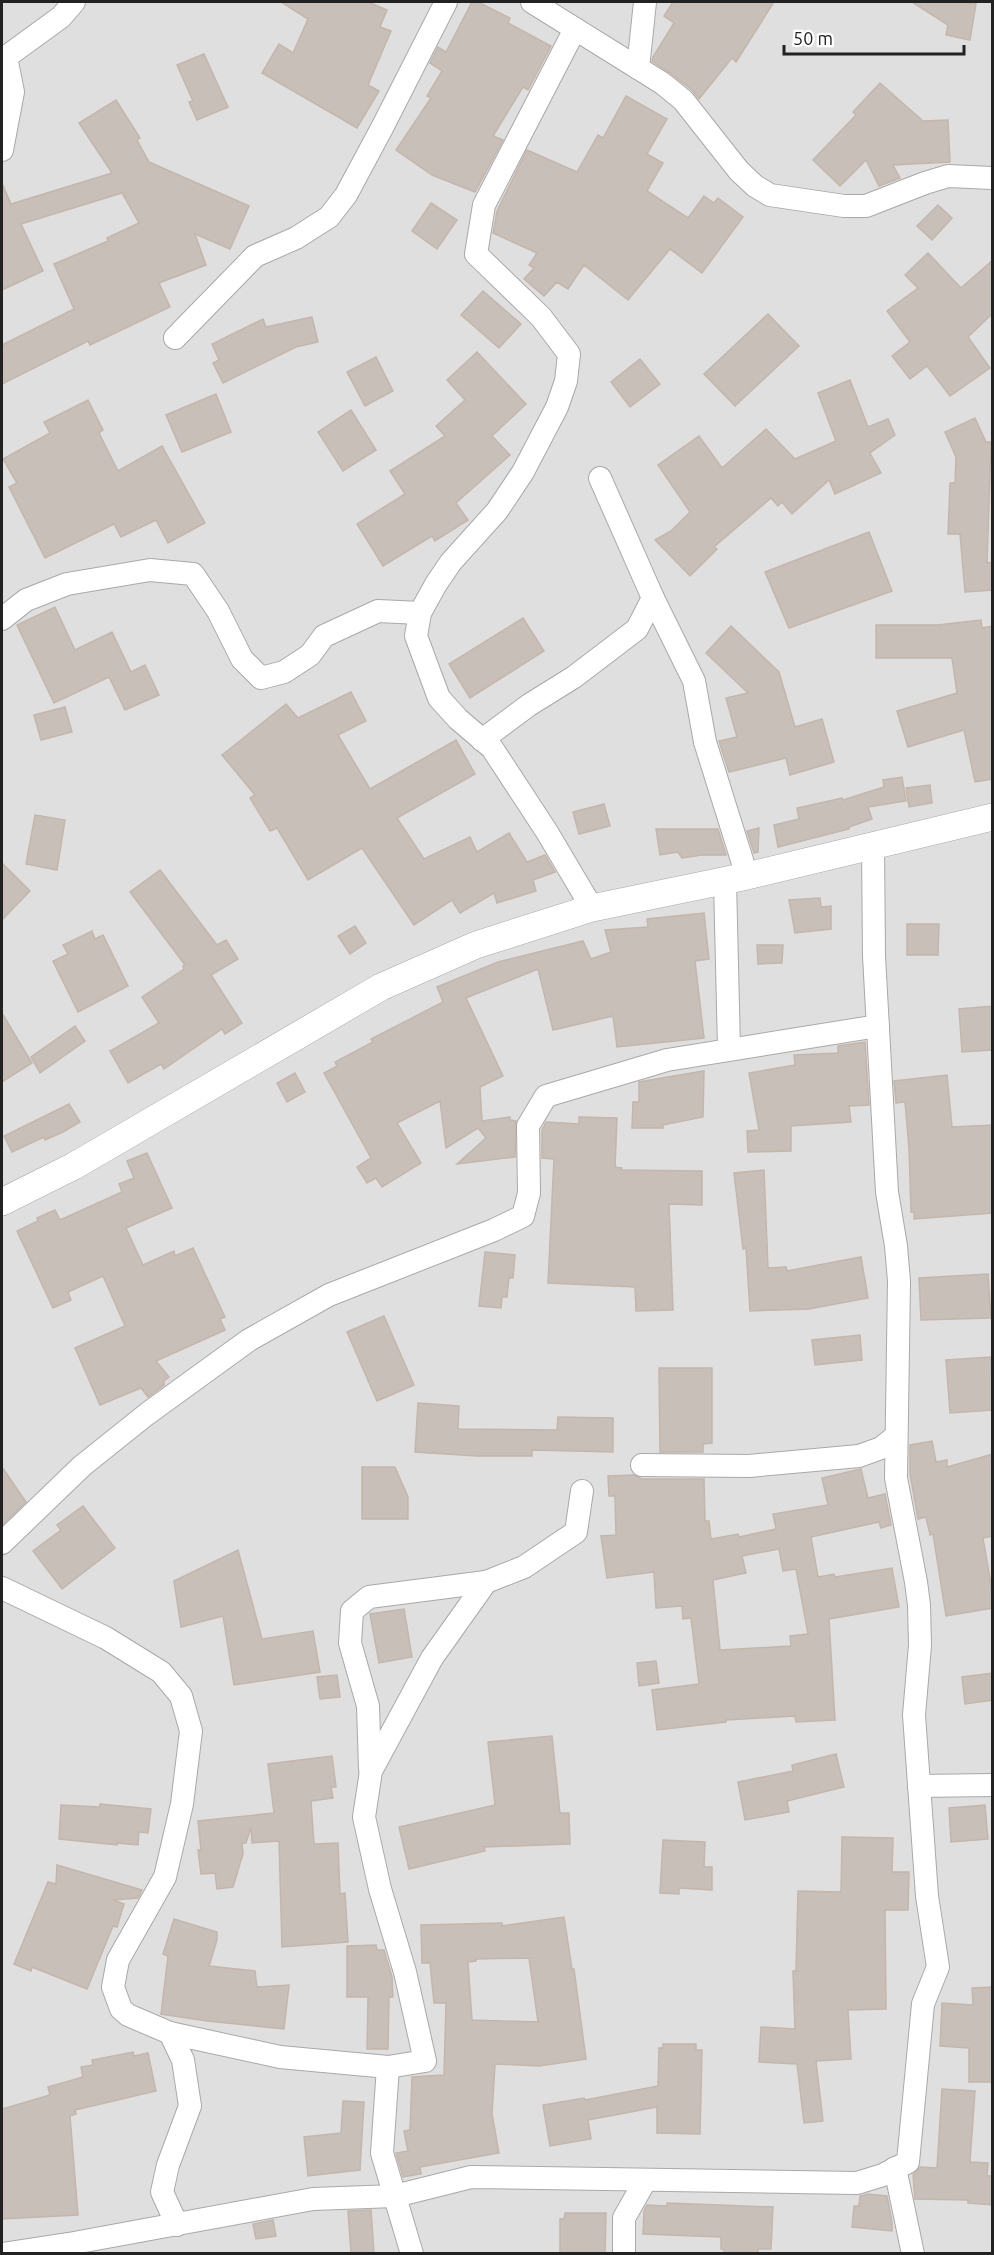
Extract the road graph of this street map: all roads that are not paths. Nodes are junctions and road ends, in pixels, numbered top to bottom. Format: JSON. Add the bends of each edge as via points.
{"nodes":[{"id":1,"x":74,"y":2,"type":"edge"},
{"id":2,"x":446,"y":2,"type":"edge"},
{"id":3,"x":532,"y":2,"type":"edge"},
{"id":4,"x":645,"y":2,"type":"edge"},
{"id":5,"x":575,"y":29,"type":"junction"},
{"id":6,"x":638,"y":68,"type":"junction"},
{"id":7,"x":2,"y":150,"type":"edge"},
{"id":8,"x":993,"y":178,"type":"edge"},
{"id":9,"x":175,"y":338,"type":"dead end"},
{"id":10,"x":600,"y":478,"type":"dead end"},
{"id":11,"x":653,"y":598,"type":"junction"},
{"id":12,"x":420,"y":613,"type":"junction"},
{"id":13,"x":2,"y":619,"type":"edge"},
{"id":14,"x":482,"y":740,"type":"junction"},
{"id":15,"x":993,"y":817,"type":"edge"},
{"id":16,"x":873,"y":845,"type":"junction"},
{"id":17,"x":736,"y":878,"type":"junction"},
{"id":18,"x":592,"y":908,"type":"junction"},
{"id":19,"x":878,"y":1026,"type":"junction"},
{"id":20,"x":729,"y":1049,"type":"junction"},
{"id":21,"x":2,"y":1202,"type":"edge"},
{"id":22,"x":896,"y":1436,"type":"junction"},
{"id":23,"x":642,"y":1465,"type":"dead end"},
{"id":24,"x":582,"y":1491,"type":"dead end"},
{"id":25,"x":2,"y":1543,"type":"edge"},
{"id":26,"x":486,"y":1582,"type":"junction"},
{"id":27,"x":2,"y":1588,"type":"edge"},
{"id":28,"x":370,"y":1771,"type":"junction"},
{"id":29,"x":993,"y":1785,"type":"edge"},
{"id":30,"x":919,"y":1786,"type":"junction"},
{"id":31,"x":170,"y":2033,"type":"junction"},
{"id":32,"x":388,"y":2067,"type":"junction"},
{"id":33,"x":895,"y":2168,"type":"junction"},
{"id":34,"x":645,"y":2181,"type":"junction"},
{"id":35,"x":395,"y":2196,"type":"junction"},
{"id":36,"x":177,"y":2224,"type":"junction"},
{"id":37,"x":2,"y":2253,"type":"edge"},
{"id":38,"x":412,"y":2253,"type":"edge"},
{"id":39,"x":624,"y":2253,"type":"edge"},
{"id":40,"x":913,"y":2253,"type":"edge"}],
"edges":[{"from":1,"to":7,"type":"street","via":[[61,17],[6,57],[13,92]]},
{"from":2,"to":9,"type":"street","via":[[346,195],[328,216],[296,238],[255,256]]},
{"from":3,"to":5,"type":"street"},
{"from":4,"to":6,"type":"street"},
{"from":5,"to":6,"type":"street"},
{"from":5,"to":12,"type":"street","via":[[484,205],[476,254],[541,317],[569,354],[566,381],[523,472],[497,511],[451,562]]},
{"from":6,"to":8,"type":"street","via":[[683,100],[739,171],[770,195],[866,206],[948,176]]},
{"from":10,"to":11,"type":"street"},
{"from":11,"to":14,"type":"street","via":[[638,629]]},
{"from":11,"to":17,"type":"street","via":[[694,681]]},
{"from":12,"to":13,"type":"street","via":[[378,611],[324,636],[309,655],[284,672],[261,678],[242,659],[218,611],[193,574],[150,570],[67,584],[27,600]]},
{"from":12,"to":14,"type":"street","via":[[416,636],[440,698]]},
{"from":14,"to":18,"type":"street","via":[[492,748],[547,832]]},
{"from":15,"to":16,"type":"street"},
{"from":16,"to":17,"type":"street"},
{"from":16,"to":19,"type":"street"},
{"from":17,"to":18,"type":"street"},
{"from":17,"to":20,"type":"street"},
{"from":18,"to":21,"type":"street","via":[[476,945],[381,987],[74,1166]]},
{"from":19,"to":20,"type":"street"},
{"from":19,"to":22,"type":"street","via":[[887,1192],[899,1281]]},
{"from":20,"to":25,"type":"street","via":[[667,1059],[546,1096],[528,1126],[530,1193],[524,1216],[329,1295],[249,1340],[82,1466]]},
{"from":22,"to":23,"type":"street","via":[[881,1449],[859,1456],[738,1466]]},
{"from":22,"to":30,"type":"street","via":[[896,1478],[919,1605],[914,1715]]},
{"from":24,"to":26,"type":"street","via":[[576,1532],[524,1567]]},
{"from":26,"to":28,"type":"street","via":[[432,1658]]},
{"from":26,"to":28,"type":"street","via":[[369,1597],[352,1611],[350,1643],[368,1706]]},
{"from":27,"to":31,"type":"street","via":[[106,1638],[161,1672],[181,1696],[191,1731],[182,1804],[165,1877],[118,1960],[113,1987],[121,2009]]},
{"from":28,"to":32,"type":"street","via":[[364,1818],[425,2061]]},
{"from":29,"to":30,"type":"street"},
{"from":30,"to":33,"type":"street","via":[[927,1896],[939,1967],[923,2004],[908,2162]]},
{"from":31,"to":32,"type":"street","via":[[280,2057]]},
{"from":31,"to":36,"type":"street","via":[[183,2061],[190,2106],[162,2192]]},
{"from":32,"to":35,"type":"street","via":[[382,2153]]},
{"from":33,"to":34,"type":"street","via":[[857,2183]]},
{"from":33,"to":40,"type":"street"},
{"from":34,"to":35,"type":"street","via":[[471,2177]]},
{"from":34,"to":39,"type":"street","via":[[624,2218]]},
{"from":35,"to":36,"type":"street","via":[[314,2199]]},
{"from":35,"to":38,"type":"street"},
{"from":36,"to":37,"type":"street"}]}
